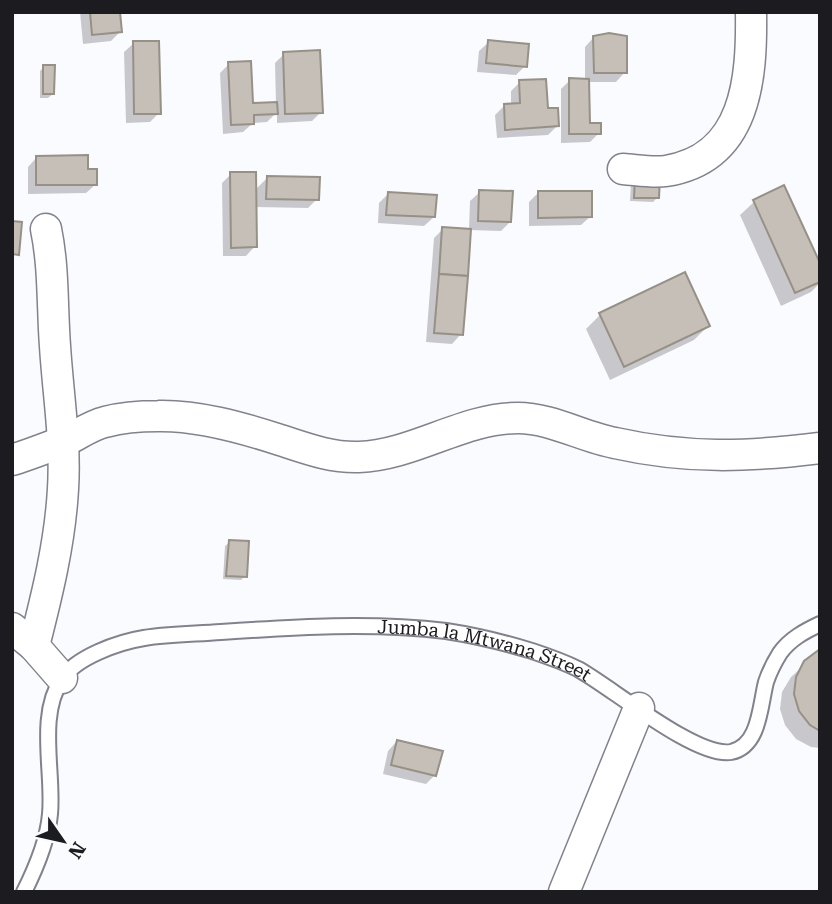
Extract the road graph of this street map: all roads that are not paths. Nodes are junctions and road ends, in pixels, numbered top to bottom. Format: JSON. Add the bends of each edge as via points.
{"nodes":[{"id":1,"x":751,"y":12,"type":"edge"},
{"id":2,"x":623,"y":169,"type":"dead end"},
{"id":3,"x":46,"y":229,"type":"dead end"},
{"id":4,"x":64,"y":441,"type":"junction"},
{"id":5,"x":820,"y":447,"type":"edge"},
{"id":6,"x":12,"y":460,"type":"edge"},
{"id":7,"x":820,"y":624,"type":"edge"},
{"id":8,"x":23,"y":637,"type":"edge"},
{"id":9,"x":62,"y":678,"type":"junction"},
{"id":10,"x":639,"y":708,"type":"junction"},
{"id":11,"x":24,"y":892,"type":"edge"},
{"id":12,"x":564,"y":892,"type":"edge"}],
"edges":[{"from":1,"to":2,"type":"street","via":[[747,91],[721,142],[694,164],[664,172]]},
{"from":3,"to":4,"type":"street"},
{"from":4,"to":5,"type":"street","via":[[105,422],[158,415],[233,427],[339,457],[384,454],[494,421],[519,418],[652,451],[714,457]]},
{"from":4,"to":6,"type":"street"},
{"from":4,"to":8,"type":"street","via":[[63,490],[49,590]]},
{"from":7,"to":10,"type":"lane","name":"Jumba la Mtwana Street","via":[[799,634],[781,652],[766,680],[754,732],[743,746],[730,752],[712,750],[682,737]]},
{"from":8,"to":9,"type":"street"},
{"from":9,"to":10,"type":"lane","name":"Jumba la Mtwana Street","via":[[109,647],[144,638],[371,626],[448,632],[530,651],[576,668]]},
{"from":9,"to":11,"type":"lane","via":[[49,721],[50,815]]},
{"from":10,"to":12,"type":"street"}]}
